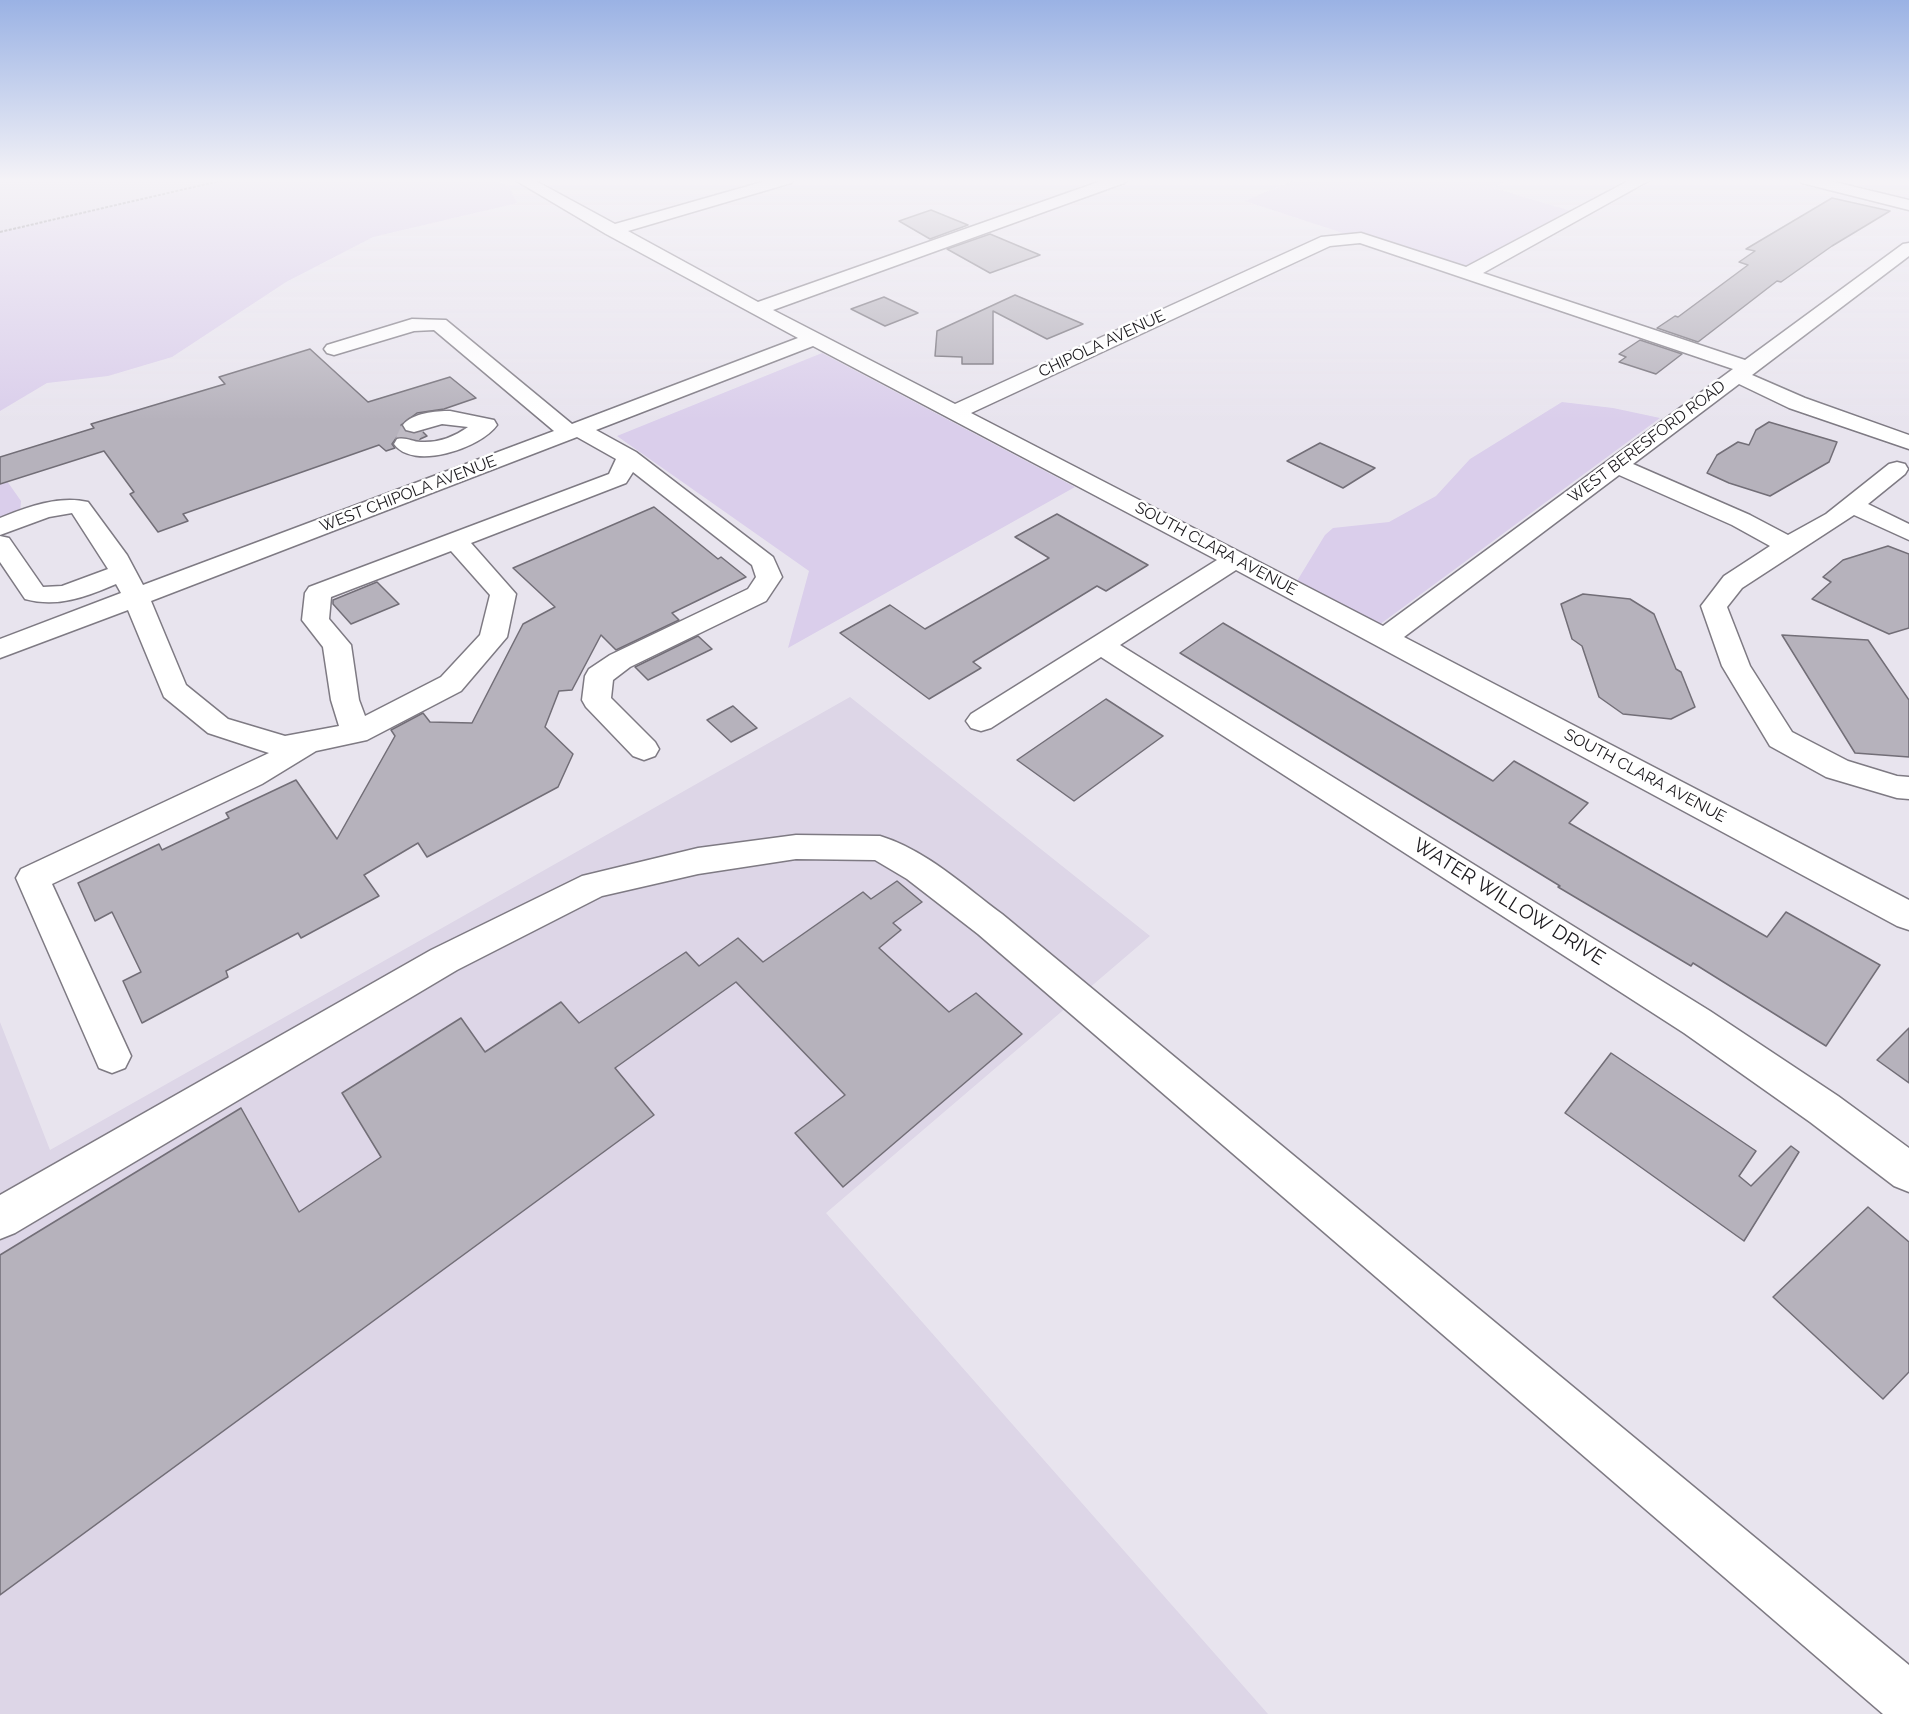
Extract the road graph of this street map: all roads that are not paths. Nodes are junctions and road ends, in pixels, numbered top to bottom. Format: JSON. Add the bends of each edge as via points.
{"nodes":[{"id":1,"x":667,"y":260,"type":"edge"},
{"id":2,"x":895,"y":260,"type":"edge"},
{"id":3,"x":1286,"y":260,"type":"edge"},
{"id":4,"x":1426,"y":260,"type":"edge"},
{"id":5,"x":1493,"y":260,"type":"edge"},
{"id":6,"x":1893,"y":260,"type":"edge"},
{"id":7,"x":1467,"y":274,"type":"junction"},
{"id":8,"x":757,"y":309,"type":"junction"},
{"id":9,"x":815,"y":339,"type":"junction"},
{"id":10,"x":334,"y":349,"type":"dead end"},
{"id":11,"x":1741,"y":371,"type":"junction"},
{"id":12,"x":540,"y":408,"type":"junction"},
{"id":13,"x":955,"y":412,"type":"junction"},
{"id":14,"x":486,"y":425,"type":"junction"},
{"id":15,"x":574,"y":431,"type":"junction"},
{"id":16,"x":1909,"y":442,"type":"edge"},
{"id":17,"x":628,"y":457,"type":"junction"},
{"id":18,"x":1616,"y":465,"type":"junction"},
{"id":19,"x":1897,"y":469,"type":"dead end"},
{"id":20,"x":1852,"y":505,"type":"junction"},
{"id":21,"x":0,"y":528,"type":"edge"},
{"id":22,"x":1909,"y":533,"type":"edge"},
{"id":23,"x":456,"y":541,"type":"junction"},
{"id":24,"x":0,"y":543,"type":"edge"},
{"id":25,"x":1788,"y":545,"type":"junction"},
{"id":26,"x":1236,"y":559,"type":"junction"},
{"id":27,"x":123,"y":572,"type":"junction"},
{"id":28,"x":136,"y":597,"type":"junction"},
{"id":29,"x":1385,"y":638,"type":"junction"},
{"id":30,"x":1101,"y":645,"type":"junction"},
{"id":31,"x":0,"y":649,"type":"edge"},
{"id":32,"x":981,"y":721,"type":"dead end"},
{"id":33,"x":356,"y":733,"type":"junction"},
{"id":34,"x":307,"y":743,"type":"junction"},
{"id":35,"x":644,"y":749,"type":"dead end"},
{"id":36,"x":1909,"y":788,"type":"edge"},
{"id":37,"x":1909,"y":916,"type":"edge"},
{"id":38,"x":112,"y":1056,"type":"dead end"},
{"id":39,"x":1909,"y":1172,"type":"edge"},
{"id":40,"x":0,"y":1218,"type":"edge"},
{"id":41,"x":1909,"y":1700,"type":"edge"}],
"edges":[{"from":1,"to":8,"type":"street","name":"SOUTH CLARA AVENUE"},
{"from":2,"to":8,"type":"street"},
{"from":3,"to":13,"type":"street","name":"CHIPOLA AVENUE"},
{"from":4,"to":7,"type":"street","name":"CHIPOLA AVENUE"},
{"from":5,"to":7,"type":"street"},
{"from":6,"to":11,"type":"street","name":"WEST BERESFORD ROAD"},
{"from":7,"to":11,"type":"street"},
{"from":8,"to":9,"type":"street","name":"SOUTH CLARA AVENUE"},
{"from":9,"to":13,"type":"street","name":"SOUTH CLARA AVENUE"},
{"from":9,"to":15,"type":"street","name":"WEST CHIPOLA AVENUE"},
{"from":10,"to":12,"type":"street","via":[[412,325],[439,324]]},
{"from":11,"to":16,"type":"street","via":[[1797,403]]},
{"from":11,"to":18,"type":"street","name":"WEST BERESFORD ROAD"},
{"from":12,"to":14,"type":"street"},
{"from":12,"to":15,"type":"street"},
{"from":13,"to":26,"type":"street","name":"SOUTH CLARA AVENUE"},
{"from":14,"to":14,"type":"street","via":[[458,444],[415,450],[410,434],[440,416]]},
{"from":15,"to":17,"type":"street"},
{"from":15,"to":28,"type":"street","name":"WEST CHIPOLA AVENUE"},
{"from":17,"to":23,"type":"street","via":[[618,478]]},
{"from":17,"to":35,"type":"street","via":[[764,562],[770,577],[757,596],[620,661],[599,676],[596,700]]},
{"from":18,"to":25,"type":"street"},
{"from":18,"to":29,"type":"street","name":"WEST BERESFORD ROAD"},
{"from":19,"to":20,"type":"street"},
{"from":20,"to":22,"type":"street"},
{"from":20,"to":25,"type":"street"},
{"from":21,"to":27,"type":"street","via":[[53,508],[76,504]]},
{"from":23,"to":33,"type":"street","via":[[503,594],[493,637],[451,684]]},
{"from":23,"to":33,"type":"street","via":[[318,593],[315,620],[337,645],[345,700]]},
{"from":24,"to":27,"type":"street","via":[[39,596],[56,595]]},
{"from":25,"to":36,"type":"street","via":[[1733,582],[1714,606],[1736,666],[1781,739],[1837,769],[1897,788]]},
{"from":26,"to":29,"type":"street","name":"SOUTH CLARA AVENUE"},
{"from":26,"to":30,"type":"street"},
{"from":27,"to":28,"type":"street"},
{"from":28,"to":31,"type":"street","name":"WEST CHIPOLA AVENUE"},
{"from":28,"to":34,"type":"street","via":[[174,690],[218,726],[285,747]]},
{"from":29,"to":37,"type":"street","name":"SOUTH CLARA AVENUE"},
{"from":30,"to":32,"type":"street"},
{"from":30,"to":39,"type":"street","name":"WATER WILLOW DRIVE","via":[[1697,1022]]},
{"from":33,"to":34,"type":"street"},
{"from":34,"to":38,"type":"street","via":[[251,776],[33,878]]},
{"from":40,"to":41,"type":"street","via":[[444,960],[594,885],[698,861],[796,847],[880,848],[919,870],[990,924]]}]}
